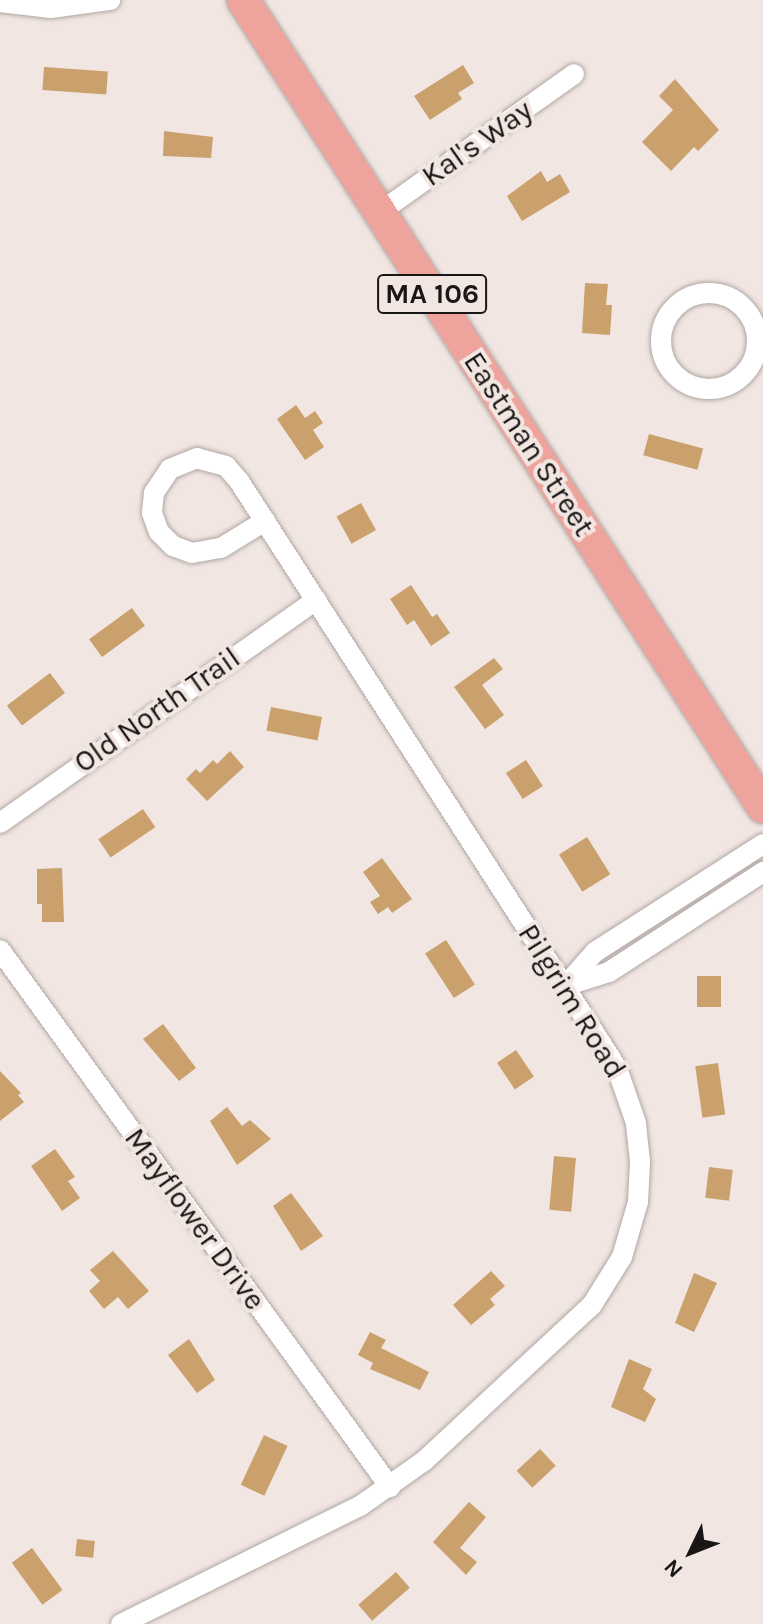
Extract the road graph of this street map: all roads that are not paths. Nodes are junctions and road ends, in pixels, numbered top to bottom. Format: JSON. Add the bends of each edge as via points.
{"nodes":[{"id":1,"x":110,"y":0,"type":"edge"},
{"id":2,"x":246,"y":1,"type":"edge"},
{"id":3,"x":0,"y":2,"type":"edge"},
{"id":4,"x":574,"y":74,"type":"dead end"},
{"id":5,"x":380,"y":212,"type":"junction"},
{"id":6,"x":760,"y":350,"type":"edge"},
{"id":7,"x":265,"y":521,"type":"junction"},
{"id":8,"x":316,"y":600,"type":"junction"},
{"id":9,"x":763,"y":807,"type":"edge"},
{"id":10,"x":0,"y":823,"type":"edge"},
{"id":11,"x":763,"y":844,"type":"edge"},
{"id":12,"x":763,"y":872,"type":"edge"},
{"id":13,"x":0,"y":950,"type":"edge"},
{"id":14,"x":565,"y":986,"type":"junction"},
{"id":15,"x":390,"y":1487,"type":"junction"},
{"id":16,"x":121,"y":1624,"type":"edge"}],
"edges":[{"from":1,"to":3,"type":"street","via":[[51,8]]},
{"from":2,"to":5,"type":"main road","name":"Eastman Street","number":"MA 106"},
{"from":4,"to":5,"type":"street","name":"Kal's Way"},
{"from":5,"to":9,"type":"main road","name":"Eastman Street","number":"MA 106"},
{"from":6,"to":6,"type":"street","via":[[735,382],[716,389],[696,388],[671,371],[662,353],[661,333],[683,300],[702,293],[722,294],[747,311]]},
{"from":7,"to":7,"type":"street","name":"Pilgrim Road","via":[[233,473],[207,459],[178,463],[154,493],[152,513],[159,532],[173,546],[192,553],[221,548]]},
{"from":7,"to":8,"type":"street","name":"Pilgrim Road"},
{"from":8,"to":10,"type":"street","name":"Old North Trail"},
{"from":8,"to":14,"type":"street","name":"Pilgrim Road"},
{"from":11,"to":14,"type":"street","via":[[595,952]]},
{"from":12,"to":14,"type":"street","via":[[609,972]]},
{"from":13,"to":15,"type":"street","name":"Mayflower Drive"},
{"from":14,"to":15,"type":"street","name":"Pilgrim Road","via":[[607,1051],[632,1103],[640,1181],[628,1239],[607,1282],[579,1319]]},
{"from":15,"to":16,"type":"street","name":"Pilgrim Road"}]}
